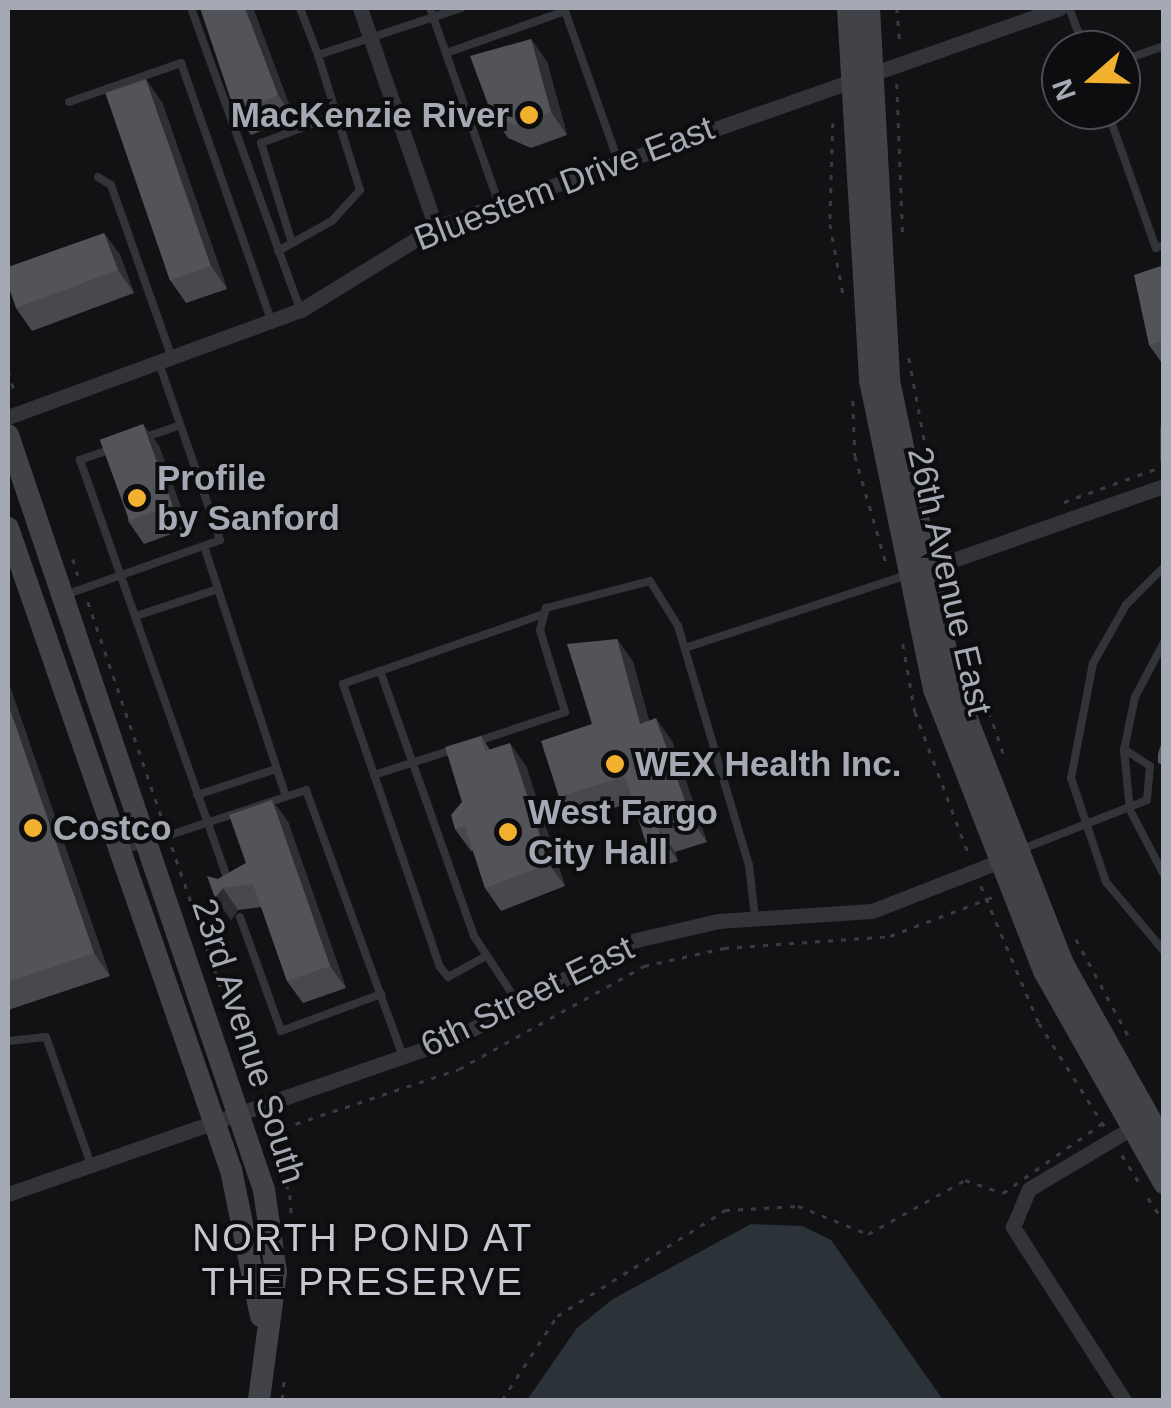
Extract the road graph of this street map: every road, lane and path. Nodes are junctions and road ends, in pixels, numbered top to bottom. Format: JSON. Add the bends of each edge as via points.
{"nodes":[{"id":1,"x":192,"y":8,"type":"edge"},
{"id":2,"x":300,"y":8,"type":"edge"},
{"id":3,"x":360,"y":8,"type":"edge"},
{"id":4,"x":461,"y":8,"type":"edge"},
{"id":5,"x":848,"y":8,"type":"edge"},
{"id":6,"x":868,"y":8,"type":"edge"},
{"id":7,"x":897,"y":8,"type":"edge"},
{"id":8,"x":1060,"y":8,"type":"edge"},
{"id":9,"x":432,"y":12,"type":"edge"},
{"id":10,"x":901,"y":38,"type":"dead end"},
{"id":11,"x":371,"y":39,"type":"junction"},
{"id":12,"x":446,"y":53,"type":"junction"},
{"id":13,"x":318,"y":55,"type":"junction"},
{"id":14,"x":861,"y":74,"type":"junction"},
{"id":15,"x":897,"y":82,"type":"dead end"},
{"id":16,"x":69,"y":102,"type":"dead end"},
{"id":17,"x":339,"y":114,"type":"junction"},
{"id":18,"x":1114,"y":130,"type":"edge"},
{"id":19,"x":618,"y":161,"type":"junction"},
{"id":20,"x":98,"y":178,"type":"dead end"},
{"id":21,"x":499,"y":204,"type":"junction"},
{"id":22,"x":436,"y":227,"type":"junction"},
{"id":23,"x":292,"y":243,"type":"junction"},
{"id":24,"x":1164,"y":245,"type":"edge"},
{"id":25,"x":278,"y":251,"type":"junction"},
{"id":26,"x":902,"y":260,"type":"dead end"},
{"id":27,"x":300,"y":310,"type":"junction"},
{"id":28,"x":272,"y":321,"type":"junction"},
{"id":29,"x":905,"y":342,"type":"dead end"},
{"id":30,"x":165,"y":360,"type":"junction"},
{"id":31,"x":8,"y":371,"type":"edge"},
{"id":32,"x":15,"y":415,"type":"edge"},
{"id":33,"x":180,"y":425,"type":"junction"},
{"id":34,"x":1164,"y":429,"type":"edge"},
{"id":35,"x":8,"y":435,"type":"edge"},
{"id":36,"x":1164,"y":459,"type":"edge"},
{"id":37,"x":1164,"y":486,"type":"edge"},
{"id":38,"x":935,"y":504,"type":"dead end"},
{"id":39,"x":8,"y":528,"type":"edge"},
{"id":40,"x":204,"y":546,"type":"junction"},
{"id":41,"x":70,"y":552,"type":"dead end"},
{"id":42,"x":1164,"y":568,"type":"edge"},
{"id":43,"x":916,"y":573,"type":"junction"},
{"id":44,"x":121,"y":575,"type":"junction"},
{"id":45,"x":218,"y":589,"type":"junction"},
{"id":46,"x":72,"y":592,"type":"junction"},
{"id":47,"x":540,"y":615,"type":"junction"},
{"id":48,"x":136,"y":616,"type":"junction"},
{"id":49,"x":961,"y":631,"type":"dead end"},
{"id":50,"x":1164,"y":642,"type":"edge"},
{"id":51,"x":684,"y":648,"type":"junction"},
{"id":52,"x":380,"y":670,"type":"junction"},
{"id":53,"x":1124,"y":749,"type":"junction"},
{"id":54,"x":412,"y":763,"type":"junction"},
{"id":55,"x":276,"y":769,"type":"junction"},
{"id":56,"x":374,"y":775,"type":"junction"},
{"id":57,"x":1010,"y":780,"type":"dead end"},
{"id":58,"x":285,"y":794,"type":"junction"},
{"id":59,"x":198,"y":795,"type":"junction"},
{"id":60,"x":1130,"y":810,"type":"junction"},
{"id":61,"x":206,"y":821,"type":"junction"},
{"id":62,"x":1080,"y":826,"type":"junction"},
{"id":63,"x":157,"y":837,"type":"junction"},
{"id":64,"x":120,"y":851,"type":"junction"},
{"id":65,"x":1008,"y":858,"type":"junction"},
{"id":66,"x":1164,"y":875,"type":"edge"},
{"id":67,"x":232,"y":894,"type":"edge"},
{"id":68,"x":240,"y":916,"type":"dead end"},
{"id":69,"x":755,"y":918,"type":"junction"},
{"id":70,"x":1068,"y":926,"type":"dead end"},
{"id":71,"x":1164,"y":950,"type":"edge"},
{"id":72,"x":486,"y":956,"type":"junction"},
{"id":73,"x":381,"y":994,"type":"junction"},
{"id":74,"x":518,"y":1002,"type":"junction"},
{"id":75,"x":8,"y":1041,"type":"edge"},
{"id":76,"x":1132,"y":1046,"type":"dead end"},
{"id":77,"x":403,"y":1057,"type":"junction"},
{"id":78,"x":251,"y":1110,"type":"junction"},
{"id":79,"x":1108,"y":1120,"type":"dead end"},
{"id":80,"x":214,"y":1121,"type":"junction"},
{"id":81,"x":1140,"y":1123,"type":"junction"},
{"id":82,"x":1104,"y":1125,"type":"junction"},
{"id":83,"x":1164,"y":1144,"type":"edge"},
{"id":84,"x":91,"y":1164,"type":"junction"},
{"id":85,"x":1164,"y":1183,"type":"edge"},
{"id":86,"x":8,"y":1194,"type":"edge"},
{"id":87,"x":263,"y":1330,"type":"junction"},
{"id":88,"x":259,"y":1400,"type":"edge"},
{"id":89,"x":502,"y":1400,"type":"edge"},
{"id":90,"x":1124,"y":1400,"type":"edge"}],
"edges":[{"from":1,"to":25,"type":"lane"},
{"from":2,"to":13,"type":"lane"},
{"from":3,"to":11,"type":"street"},
{"from":4,"to":9,"type":"lane"},
{"from":5,"to":14,"type":"street","name":"26th Avenue East"},
{"from":6,"to":14,"type":"street","name":"26th Avenue East"},
{"from":7,"to":10,"type":"path"},
{"from":8,"to":14,"type":"street","name":"Bluestem Drive East"},
{"from":9,"to":11,"type":"lane"},
{"from":9,"to":12,"type":"lane"},
{"from":11,"to":13,"type":"lane"},
{"from":11,"to":22,"type":"street"},
{"from":12,"to":19,"type":"lane","via":[[565,11]]},
{"from":12,"to":21,"type":"lane"},
{"from":13,"to":17,"type":"lane"},
{"from":14,"to":19,"type":"street","name":"Bluestem Drive East"},
{"from":14,"to":43,"type":"street","name":"26th Avenue East","via":[[870,380]]},
{"from":15,"to":26,"type":"path"},
{"from":16,"to":28,"type":"lane","via":[[181,63]]},
{"from":17,"to":23,"type":"lane","via":[[360,190],[354,205]]},
{"from":17,"to":23,"type":"lane","via":[[262,144]]},
{"from":18,"to":24,"type":"lane","via":[[1156,248]]},
{"from":19,"to":21,"type":"street","name":"Bluestem Drive East"},
{"from":20,"to":30,"type":"lane","via":[[111,185]]},
{"from":21,"to":22,"type":"street","name":"Bluestem Drive East"},
{"from":22,"to":27,"type":"street","name":"Bluestem Drive East"},
{"from":23,"to":25,"type":"lane"},
{"from":25,"to":27,"type":"lane"},
{"from":27,"to":28,"type":"street","name":"Bluestem Drive East"},
{"from":28,"to":30,"type":"street","name":"Bluestem Drive East"},
{"from":29,"to":38,"type":"path"},
{"from":30,"to":32,"type":"street","name":"Bluestem Drive East"},
{"from":30,"to":33,"type":"lane"},
{"from":31,"to":32,"type":"path"},
{"from":33,"to":40,"type":"lane","via":[[220,540]]},
{"from":33,"to":44,"type":"lane","via":[[80,460]]},
{"from":34,"to":36,"type":"lane"},
{"from":35,"to":46,"type":"street","name":"23rd Avenue South"},
{"from":37,"to":43,"type":"street"},
{"from":39,"to":64,"type":"street","name":"23rd Avenue South"},
{"from":40,"to":44,"type":"lane"},
{"from":40,"to":45,"type":"lane"},
{"from":41,"to":46,"type":"path"},
{"from":42,"to":62,"type":"lane","via":[[1111,628],[1082,697],[1071,778]]},
{"from":43,"to":51,"type":"lane"},
{"from":43,"to":65,"type":"street","name":"26th Avenue East","via":[[934,689]]},
{"from":44,"to":46,"type":"lane"},
{"from":44,"to":48,"type":"lane"},
{"from":45,"to":48,"type":"lane"},
{"from":45,"to":55,"type":"lane"},
{"from":46,"to":63,"type":"street","name":"23rd Avenue South"},
{"from":46,"to":63,"type":"path"},
{"from":47,"to":51,"type":"lane","via":[[552,604],[650,580],[668,596]]},
{"from":47,"to":52,"type":"lane"},
{"from":47,"to":54,"type":"lane","via":[[565,712]]},
{"from":48,"to":59,"type":"lane"},
{"from":49,"to":57,"type":"path"},
{"from":50,"to":53,"type":"lane","via":[[1135,698]]},
{"from":51,"to":69,"type":"lane","via":[[749,865]]},
{"from":52,"to":54,"type":"lane"},
{"from":52,"to":56,"type":"lane","via":[[342,684]]},
{"from":53,"to":60,"type":"lane"},
{"from":53,"to":60,"type":"lane","via":[[1143,758],[1154,784]]},
{"from":54,"to":56,"type":"lane"},
{"from":54,"to":72,"type":"lane"},
{"from":55,"to":58,"type":"lane"},
{"from":55,"to":59,"type":"lane"},
{"from":56,"to":72,"type":"lane","via":[[440,967],[448,977]]},
{"from":58,"to":61,"type":"lane"},
{"from":58,"to":73,"type":"lane","via":[[312,797]]},
{"from":59,"to":61,"type":"lane"},
{"from":60,"to":62,"type":"lane"},
{"from":60,"to":66,"type":"lane"},
{"from":61,"to":63,"type":"lane"},
{"from":61,"to":67,"type":"lane"},
{"from":62,"to":65,"type":"lane"},
{"from":62,"to":71,"type":"lane","via":[[1106,882]]},
{"from":63,"to":64,"type":"lane"},
{"from":63,"to":78,"type":"street","name":"23rd Avenue South"},
{"from":63,"to":78,"type":"path"},
{"from":64,"to":80,"type":"street","name":"23rd Avenue South"},
{"from":65,"to":69,"type":"street","name":"6th Street East","via":[[872,911]]},
{"from":65,"to":81,"type":"street","name":"26th Avenue East","via":[[1044,971]]},
{"from":68,"to":73,"type":"lane","via":[[281,1031]]},
{"from":69,"to":74,"type":"street","name":"6th Street East","via":[[636,940]]},
{"from":70,"to":76,"type":"path"},
{"from":72,"to":74,"type":"lane"},
{"from":73,"to":77,"type":"lane"},
{"from":74,"to":77,"type":"street","name":"6th Street East"},
{"from":75,"to":84,"type":"lane","via":[[46,1037]]},
{"from":77,"to":78,"type":"street","name":"6th Street East"},
{"from":78,"to":80,"type":"street","name":"6th Street East"},
{"from":78,"to":82,"type":"path","via":[[270,1132],[459,1069],[570,1000],[663,961],[765,944],[847,944],[987,900],[1039,1023]]},
{"from":78,"to":87,"type":"street","name":"23rd Avenue South","via":[[276,1272]]},
{"from":79,"to":82,"type":"path"},
{"from":80,"to":84,"type":"street","name":"6th Street East"},
{"from":80,"to":87,"type":"street","name":"23rd Avenue South"},
{"from":81,"to":83,"type":"street","name":"26th Avenue East"},
{"from":81,"to":85,"type":"street","name":"26th Avenue East"},
{"from":81,"to":90,"type":"street","via":[[1029,1189],[1013,1227]]},
{"from":82,"to":89,"type":"path","via":[[1003,1193],[966,1180],[868,1234],[798,1206],[725,1210],[556,1316]]},
{"from":84,"to":86,"type":"street","name":"6th Street East"},
{"from":87,"to":88,"type":"street"}]}
